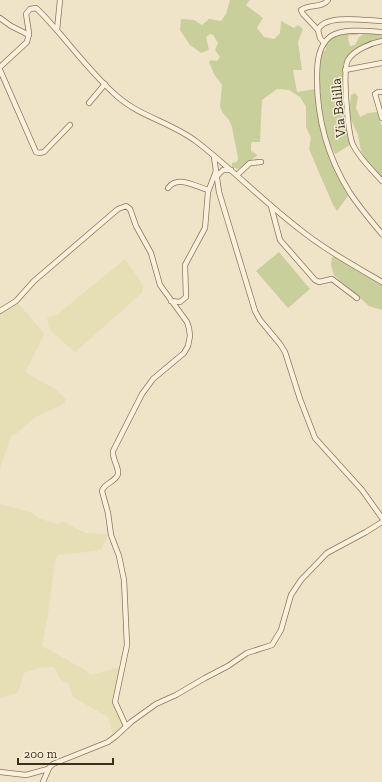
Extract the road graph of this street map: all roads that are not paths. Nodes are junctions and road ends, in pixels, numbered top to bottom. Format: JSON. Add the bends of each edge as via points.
{"nodes":[{"id":1,"x":60,"y":0,"type":"edge"},
{"id":2,"x":328,"y":0,"type":"edge"},
{"id":3,"x":0,"y":18,"type":"edge"},
{"id":4,"x":382,"y":21,"type":"edge"},
{"id":5,"x":57,"y":30,"type":"junction"},
{"id":6,"x":318,"y":30,"type":"junction"},
{"id":7,"x":382,"y":32,"type":"edge"},
{"id":8,"x":28,"y":35,"type":"junction"},
{"id":9,"x":382,"y":41,"type":"edge"},
{"id":10,"x":324,"y":43,"type":"junction"},
{"id":11,"x":382,"y":63,"type":"edge"},
{"id":12,"x":0,"y":69,"type":"edge"},
{"id":13,"x":345,"y":70,"type":"junction"},
{"id":14,"x":105,"y":84,"type":"junction"},
{"id":15,"x":382,"y":92,"type":"edge"},
{"id":16,"x":89,"y":103,"type":"dead end"},
{"id":17,"x":382,"y":118,"type":"edge"},
{"id":18,"x":70,"y":125,"type":"dead end"},
{"id":19,"x":214,"y":157,"type":"junction"},
{"id":20,"x":261,"y":162,"type":"dead end"},
{"id":21,"x":226,"y":165,"type":"junction"},
{"id":22,"x":216,"y":167,"type":"junction"},
{"id":23,"x":231,"y":170,"type":"junction"},
{"id":24,"x":237,"y":175,"type":"junction"},
{"id":25,"x":217,"y":176,"type":"junction"},
{"id":26,"x":382,"y":181,"type":"edge"},
{"id":27,"x":168,"y":188,"type":"dead end"},
{"id":28,"x":208,"y":190,"type":"junction"},
{"id":29,"x":271,"y":206,"type":"junction"},
{"id":30,"x":382,"y":234,"type":"edge"},
{"id":31,"x":382,"y":282,"type":"edge"},
{"id":32,"x":357,"y":298,"type":"dead end"},
{"id":33,"x":171,"y":301,"type":"junction"},
{"id":34,"x":0,"y":311,"type":"edge"},
{"id":35,"x":382,"y":518,"type":"edge"},
{"id":36,"x":382,"y":522,"type":"edge"},
{"id":37,"x":126,"y":726,"type":"junction"},
{"id":38,"x":48,"y":769,"type":"junction"},
{"id":39,"x":0,"y":772,"type":"edge"},
{"id":40,"x":43,"y":782,"type":"edge"}],
"edges":[{"from":1,"to":5,"type":"street"},
{"from":2,"to":6,"type":"street","via":[[302,10]]},
{"from":3,"to":8,"type":"street"},
{"from":4,"to":6,"type":"street","via":[[348,19],[326,23]]},
{"from":5,"to":8,"type":"street","via":[[38,10],[32,8],[25,16]]},
{"from":5,"to":14,"type":"street"},
{"from":6,"to":10,"type":"street"},
{"from":7,"to":10,"type":"street","via":[[338,33]]},
{"from":8,"to":12,"type":"street","via":[[25,44]]},
{"from":9,"to":13,"type":"street","via":[[353,54],[347,61]]},
{"from":10,"to":30,"type":"street","via":[[318,56],[317,75],[324,138],[348,190]]},
{"from":11,"to":13,"type":"street"},
{"from":12,"to":18,"type":"street","via":[[36,152],[44,152]]},
{"from":13,"to":26,"type":"street","name":"Via Balilla","via":[[351,140],[357,152]]},
{"from":14,"to":16,"type":"street"},
{"from":14,"to":19,"type":"street","via":[[128,105],[187,135]]},
{"from":15,"to":17,"type":"street","via":[[375,94]]},
{"from":19,"to":21,"type":"street"},
{"from":19,"to":22,"type":"street"},
{"from":20,"to":24,"type":"street","via":[[250,163]]},
{"from":21,"to":22,"type":"street","via":[[220,163]]},
{"from":21,"to":23,"type":"street"},
{"from":22,"to":23,"type":"street"},
{"from":22,"to":25,"type":"street"},
{"from":22,"to":28,"type":"street"},
{"from":23,"to":24,"type":"street"},
{"from":23,"to":25,"type":"street","via":[[223,170]]},
{"from":24,"to":29,"type":"street"},
{"from":25,"to":35,"type":"street","via":[[220,195],[253,306],[259,318],[284,350],[313,433]]},
{"from":27,"to":28,"type":"street","via":[[179,181]]},
{"from":28,"to":33,"type":"street","via":[[205,228],[185,265],[186,297],[180,302]]},
{"from":29,"to":31,"type":"street","via":[[312,239]]},
{"from":29,"to":32,"type":"street","via":[[280,240],[315,280],[332,280]]},
{"from":33,"to":34,"type":"street","via":[[159,283],[152,255],[130,209],[124,206],[34,281],[14,302]]},
{"from":33,"to":37,"type":"street","via":[[188,324],[188,348],[153,379],[140,398],[113,451],[118,475],[104,486],[102,491],[110,534],[119,556],[124,580],[127,642],[115,702]]},
{"from":36,"to":37,"type":"street","via":[[329,552],[301,580],[291,594],[283,623],[272,645],[247,653],[156,704]]},
{"from":37,"to":38,"type":"street","via":[[108,742],[54,763]]},
{"from":38,"to":39,"type":"street","via":[[26,776]]},
{"from":38,"to":40,"type":"street"}]}
